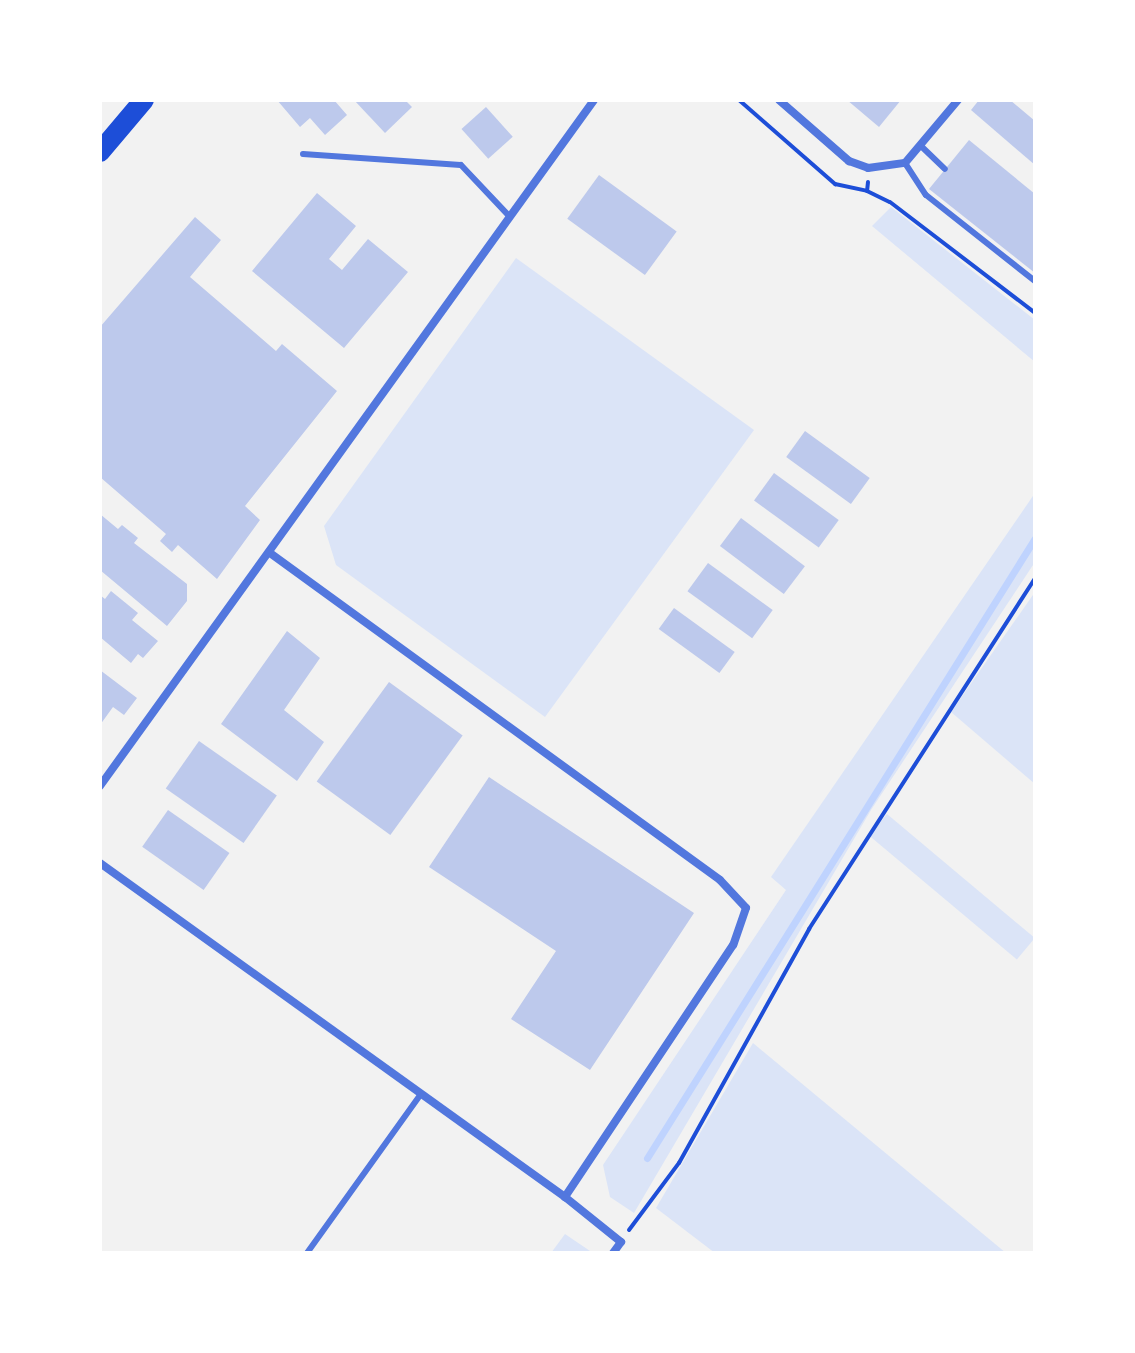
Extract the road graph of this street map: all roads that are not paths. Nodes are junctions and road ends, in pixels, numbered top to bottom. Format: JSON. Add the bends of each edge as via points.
{"nodes":[{"id":1,"x":144,"y":100,"type":"edge"},
{"id":2,"x":594,"y":100,"type":"edge"},
{"id":3,"x":779,"y":100,"type":"edge"},
{"id":4,"x":958,"y":100,"type":"edge"},
{"id":5,"x":921,"y":146,"type":"junction"},
{"id":6,"x":100,"y":152,"type":"edge"},
{"id":7,"x":303,"y":154,"type":"dead end"},
{"id":8,"x":905,"y":163,"type":"junction"},
{"id":9,"x":945,"y":169,"type":"dead end"},
{"id":10,"x":510,"y":217,"type":"junction"},
{"id":11,"x":1035,"y":281,"type":"edge"},
{"id":12,"x":270,"y":553,"type":"junction"},
{"id":13,"x":100,"y":786,"type":"edge"},
{"id":14,"x":100,"y":863,"type":"edge"},
{"id":15,"x":421,"y":1094,"type":"junction"},
{"id":16,"x":565,"y":1197,"type":"junction"},
{"id":17,"x":307,"y":1253,"type":"edge"},
{"id":18,"x":613,"y":1253,"type":"edge"}],
"edges":[{"from":1,"to":6,"type":"main road"},
{"from":2,"to":10,"type":"street"},
{"from":3,"to":8,"type":"street","via":[[849,161],[868,168]]},
{"from":4,"to":5,"type":"street"},
{"from":5,"to":8,"type":"street"},
{"from":5,"to":9,"type":"lane"},
{"from":7,"to":10,"type":"lane","via":[[461,165]]},
{"from":8,"to":11,"type":"lane","via":[[926,195]]},
{"from":10,"to":12,"type":"street"},
{"from":12,"to":13,"type":"street"},
{"from":12,"to":16,"type":"street","via":[[734,890],[746,908],[733,945]]},
{"from":14,"to":15,"type":"street"},
{"from":15,"to":16,"type":"street"},
{"from":15,"to":17,"type":"lane"},
{"from":16,"to":18,"type":"street","via":[[621,1242]]}]}
